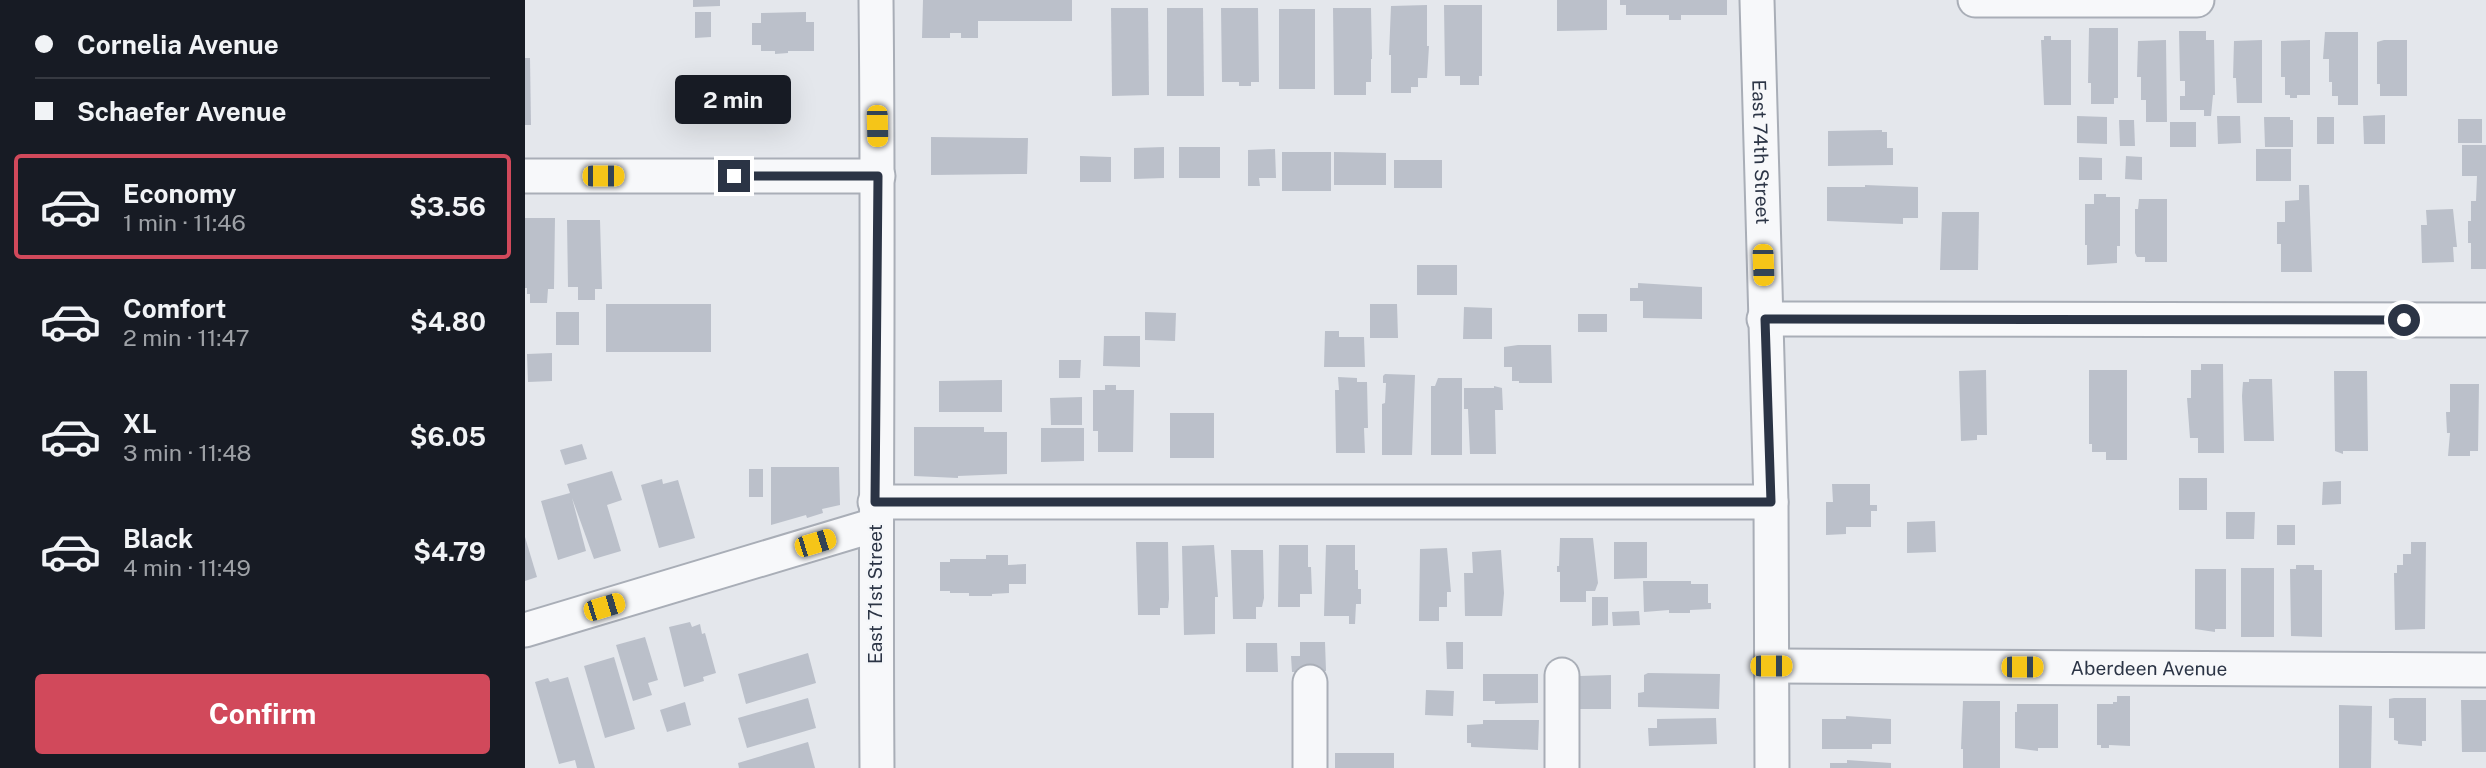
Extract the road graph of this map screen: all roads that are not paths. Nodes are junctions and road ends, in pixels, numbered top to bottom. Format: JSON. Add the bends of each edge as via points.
{"nodes":[{"id":1,"x":876,"y":0,"type":"edge"},
{"id":2,"x":1756,"y":0,"type":"edge"},
{"id":3,"x":1975,"y":0,"type":"edge"},
{"id":4,"x":2159,"y":0,"type":"edge"},
{"id":5,"x":2197,"y":0,"type":"edge"},
{"id":6,"x":525,"y":176,"type":"edge"},
{"id":7,"x":878,"y":176,"type":"junction"},
{"id":8,"x":1765,"y":319,"type":"junction"},
{"id":9,"x":2486,"y":320,"type":"edge"},
{"id":10,"x":1771,"y":502,"type":"junction"},
{"id":11,"x":875,"y":514,"type":"junction"},
{"id":12,"x":525,"y":630,"type":"edge"},
{"id":13,"x":1771,"y":666,"type":"junction"},
{"id":14,"x":2486,"y":670,"type":"edge"},
{"id":15,"x":1562,"y":675,"type":"dead end"},
{"id":16,"x":1310,"y":682,"type":"dead end"},
{"id":17,"x":877,"y":768,"type":"edge"},
{"id":18,"x":1310,"y":768,"type":"edge"},
{"id":19,"x":1562,"y":768,"type":"edge"},
{"id":20,"x":1772,"y":768,"type":"edge"}],
"edges":[{"from":1,"to":7,"type":"street","name":"East 71st Street"},
{"from":2,"to":8,"type":"street","name":"East 74th Street"},
{"from":3,"to":4,"type":"street"},
{"from":4,"to":5,"type":"street"},
{"from":6,"to":7,"type":"street"},
{"from":7,"to":11,"type":"street","name":"East 71st Street"},
{"from":8,"to":9,"type":"street"},
{"from":8,"to":10,"type":"street","name":"East 74th Street"},
{"from":10,"to":11,"type":"street"},
{"from":10,"to":13,"type":"street","name":"East 74th Street"},
{"from":11,"to":12,"type":"street"},
{"from":11,"to":17,"type":"street","name":"East 71st Street"},
{"from":13,"to":14,"type":"street","name":"Aberdeen Avenue"},
{"from":13,"to":20,"type":"street","name":"East 74th Street"},
{"from":15,"to":19,"type":"street"},
{"from":16,"to":18,"type":"street"}]}
